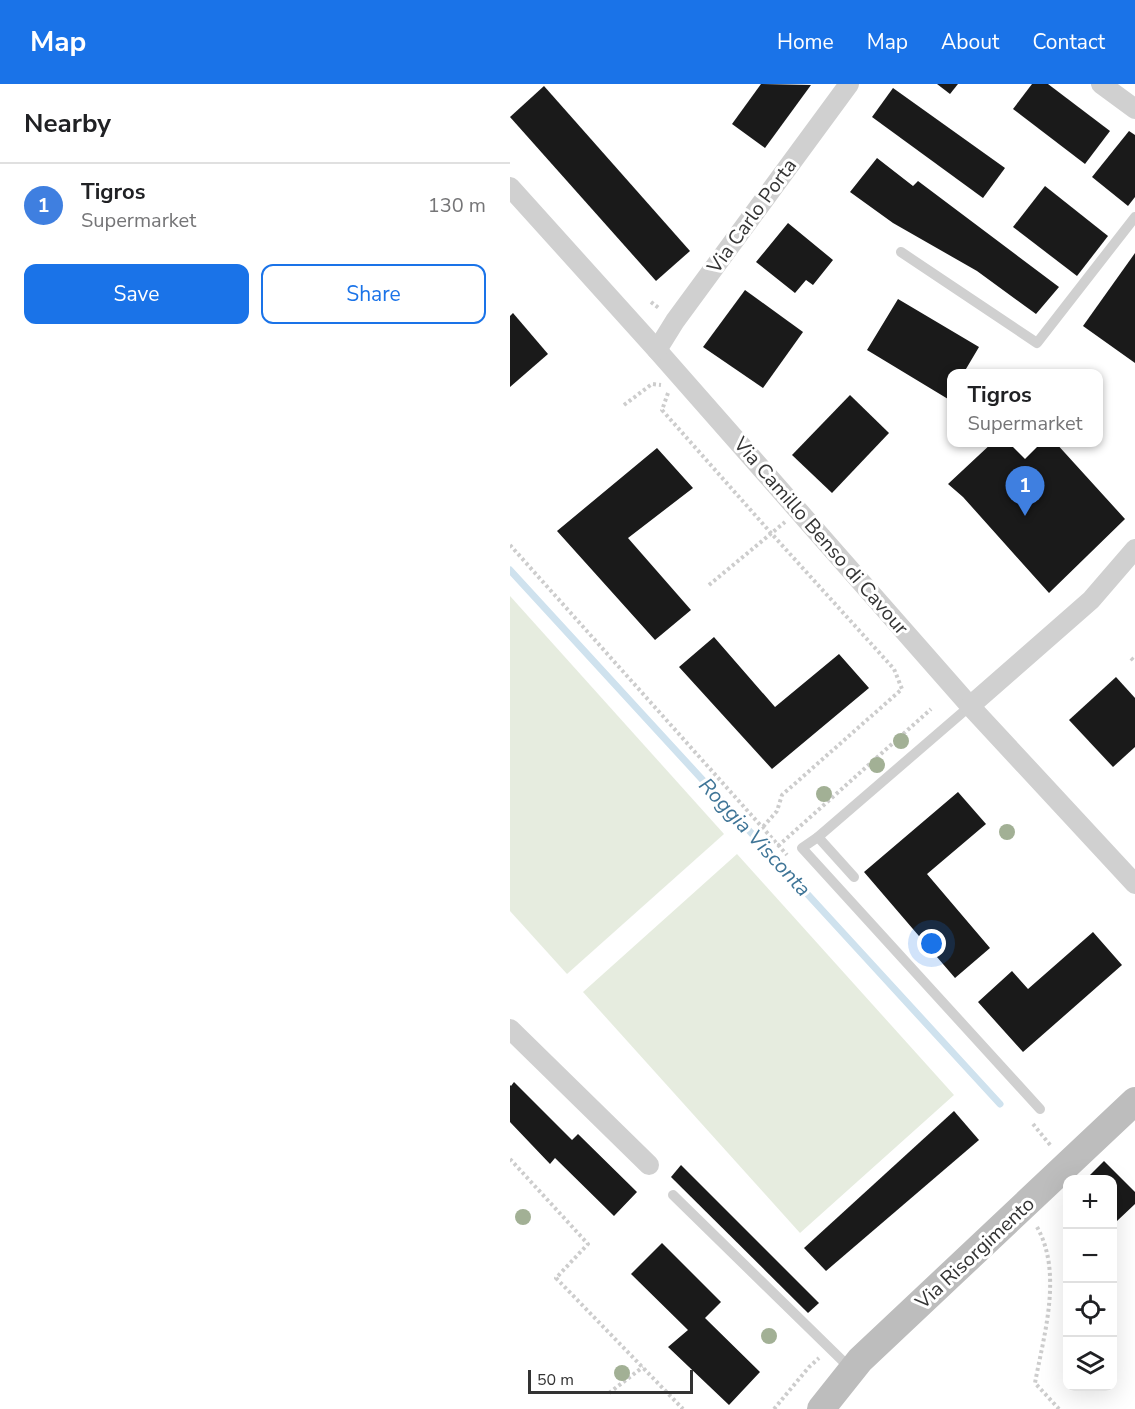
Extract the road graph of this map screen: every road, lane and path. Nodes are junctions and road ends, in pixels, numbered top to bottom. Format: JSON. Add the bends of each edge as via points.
{"nodes":[{"id":1,"x":849,"y":84,"type":"edge"},
{"id":2,"x":1101,"y":84,"type":"edge"},
{"id":3,"x":1135,"y":109,"type":"edge"},
{"id":4,"x":510,"y":187,"type":"edge"},
{"id":5,"x":1135,"y":217,"type":"edge"},
{"id":6,"x":901,"y":252,"type":"dead end"},
{"id":7,"x":657,"y":350,"type":"junction"},
{"id":8,"x":624,"y":405,"type":"dead end"},
{"id":9,"x":798,"y":511,"type":"junction"},
{"id":10,"x":771,"y":533,"type":"junction"},
{"id":11,"x":1135,"y":549,"type":"edge"},
{"id":12,"x":709,"y":585,"type":"dead end"},
{"id":13,"x":1131,"y":658,"type":"dead end"},
{"id":14,"x":1135,"y":663,"type":"edge"},
{"id":15,"x":970,"y":706,"type":"junction"},
{"id":16,"x":931,"y":709,"type":"dead end"},
{"id":17,"x":762,"y":828,"type":"dead end"},
{"id":18,"x":818,"y":837,"type":"junction"},
{"id":19,"x":778,"y":846,"type":"dead end"},
{"id":20,"x":854,"y":877,"type":"dead end"},
{"id":21,"x":1135,"y":884,"type":"edge"},
{"id":22,"x":510,"y":1029,"type":"edge"},
{"id":23,"x":1135,"y":1101,"type":"edge"},
{"id":24,"x":1040,"y":1109,"type":"dead end"},
{"id":25,"x":510,"y":1159,"type":"edge"},
{"id":26,"x":649,"y":1165,"type":"dead end"},
{"id":27,"x":674,"y":1195,"type":"dead end"},
{"id":28,"x":1025,"y":1207,"type":"junction"},
{"id":29,"x":830,"y":1348,"type":"junction"},
{"id":30,"x":644,"y":1367,"type":"junction"},
{"id":31,"x":852,"y":1370,"type":"junction"},
{"id":32,"x":609,"y":1393,"type":"dead end"},
{"id":33,"x":683,"y":1409,"type":"edge"},
{"id":34,"x":774,"y":1409,"type":"edge"},
{"id":35,"x":821,"y":1409,"type":"edge"},
{"id":36,"x":1059,"y":1409,"type":"edge"}],
"edges":[{"from":1,"to":7,"type":"street","name":"Via Carlo Porta"},
{"from":2,"to":3,"type":"street"},
{"from":4,"to":7,"type":"street","name":"Via Camillo Benso di Cavour"},
{"from":5,"to":6,"type":"lane","via":[[1036,343]]},
{"from":7,"to":9,"type":"street","name":"Via Camillo Benso di Cavour"},
{"from":8,"to":10,"type":"path","via":[[652,384],[666,385],[669,391],[663,410]]},
{"from":9,"to":10,"type":"path"},
{"from":9,"to":15,"type":"street","name":"Via Camillo Benso di Cavour"},
{"from":10,"to":12,"type":"path"},
{"from":10,"to":17,"type":"path","via":[[894,669],[902,689],[782,795],[777,811]]},
{"from":11,"to":15,"type":"street","via":[[1091,600]]},
{"from":13,"to":14,"type":"path"},
{"from":15,"to":18,"type":"lane"},
{"from":15,"to":21,"type":"street","name":"Via Camillo Benso di Cavour"},
{"from":16,"to":19,"type":"path"},
{"from":18,"to":20,"type":"lane"},
{"from":18,"to":24,"type":"lane","via":[[802,848]]},
{"from":22,"to":26,"type":"street"},
{"from":23,"to":28,"type":"street","name":"Via Risorgimento"},
{"from":25,"to":30,"type":"path","via":[[588,1244],[556,1278]]},
{"from":27,"to":29,"type":"lane"},
{"from":28,"to":31,"type":"street","name":"Via Risorgimento"},
{"from":28,"to":36,"type":"path","via":[[1046,1249],[1049,1268],[1050,1290],[1035,1383]]},
{"from":29,"to":31,"type":"lane"},
{"from":29,"to":34,"type":"path","via":[[808,1367]]},
{"from":30,"to":32,"type":"path"},
{"from":30,"to":33,"type":"path"},
{"from":31,"to":35,"type":"street","name":"Via Risorgimento"}]}
